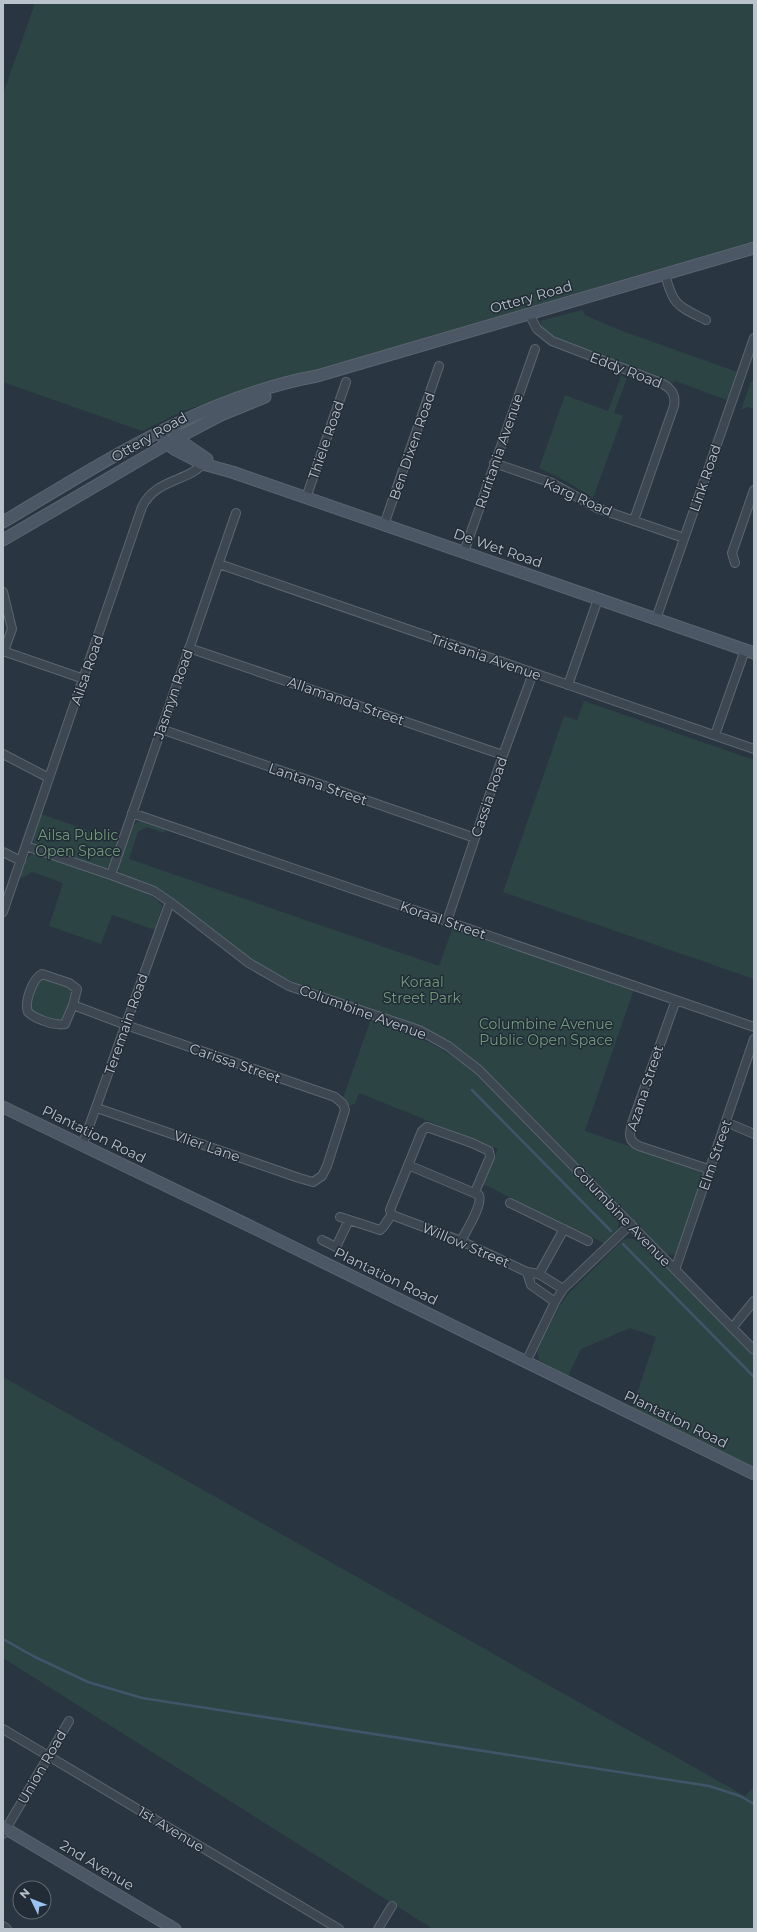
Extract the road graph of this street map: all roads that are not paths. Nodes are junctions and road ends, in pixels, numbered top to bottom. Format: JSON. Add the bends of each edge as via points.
{"nodes":[{"id":1,"x":754,"y":248,"type":"edge"},
{"id":2,"x":754,"y":252,"type":"edge"},
{"id":3,"x":713,"y":261,"type":"junction"},
{"id":4,"x":665,"y":274,"type":"junction"},
{"id":5,"x":529,"y":314,"type":"junction"},
{"id":6,"x":706,"y":320,"type":"dead end"},
{"id":7,"x":754,"y":338,"type":"edge"},
{"id":8,"x":535,"y":349,"type":"dead end"},
{"id":9,"x":439,"y":366,"type":"dead end"},
{"id":10,"x":317,"y":376,"type":"junction"},
{"id":11,"x":346,"y":382,"type":"dead end"},
{"id":12,"x":172,"y":426,"type":"junction"},
{"id":13,"x":160,"y":432,"type":"junction"},
{"id":14,"x":179,"y":437,"type":"junction"},
{"id":15,"x":166,"y":444,"type":"junction"},
{"id":16,"x":204,"y":461,"type":"junction"},
{"id":17,"x":494,"y":463,"type":"junction"},
{"id":18,"x":754,"y":490,"type":"edge"},
{"id":19,"x":306,"y":498,"type":"junction"},
{"id":20,"x":752,"y":504,"type":"edge"},
{"id":21,"x":236,"y":513,"type":"dead end"},
{"id":22,"x":634,"y":520,"type":"junction"},
{"id":23,"x":3,"y":522,"type":"edge"},
{"id":24,"x":384,"y":525,"type":"junction"},
{"id":25,"x":684,"y":538,"type":"junction"},
{"id":26,"x":3,"y":540,"type":"edge"},
{"id":27,"x":464,"y":552,"type":"junction"},
{"id":28,"x":736,"y":563,"type":"dead end"},
{"id":29,"x":219,"y":564,"type":"junction"},
{"id":30,"x":3,"y":592,"type":"edge"},
{"id":31,"x":598,"y":599,"type":"junction"},
{"id":32,"x":656,"y":619,"type":"junction"},
{"id":33,"x":189,"y":648,"type":"junction"},
{"id":34,"x":3,"y":651,"type":"edge"},
{"id":35,"x":750,"y":652,"type":"edge"},
{"id":36,"x":533,"y":673,"type":"junction"},
{"id":37,"x":84,"y":678,"type":"junction"},
{"id":38,"x":568,"y":685,"type":"junction"},
{"id":39,"x":161,"y":729,"type":"junction"},
{"id":40,"x":715,"y":736,"type":"junction"},
{"id":41,"x":754,"y":749,"type":"edge"},
{"id":42,"x":3,"y":754,"type":"edge"},
{"id":43,"x":503,"y":755,"type":"junction"},
{"id":44,"x":49,"y":778,"type":"junction"},
{"id":45,"x":132,"y":813,"type":"junction"},
{"id":46,"x":475,"y":838,"type":"junction"},
{"id":47,"x":26,"y":846,"type":"junction"},
{"id":48,"x":3,"y":852,"type":"edge"},
{"id":49,"x":20,"y":861,"type":"junction"},
{"id":50,"x":111,"y":875,"type":"junction"},
{"id":51,"x":170,"y":902,"type":"junction"},
{"id":52,"x":3,"y":912,"type":"edge"},
{"id":53,"x":446,"y":921,"type":"junction"},
{"id":54,"x":676,"y":1000,"type":"junction"},
{"id":55,"x":73,"y":1005,"type":"junction"},
{"id":56,"x":126,"y":1025,"type":"junction"},
{"id":57,"x":754,"y":1027,"type":"edge"},
{"id":58,"x":754,"y":1039,"type":"edge"},
{"id":59,"x":3,"y":1107,"type":"edge"},
{"id":60,"x":97,"y":1108,"type":"junction"},
{"id":61,"x":726,"y":1122,"type":"junction"},
{"id":62,"x":754,"y":1134,"type":"edge"},
{"id":63,"x":82,"y":1146,"type":"junction"},
{"id":64,"x":408,"y":1165,"type":"junction"},
{"id":65,"x":710,"y":1170,"type":"junction"},
{"id":66,"x":317,"y":1181,"type":"joint"},
{"id":67,"x":475,"y":1192,"type":"junction"},
{"id":68,"x":510,"y":1203,"type":"dead end"},
{"id":69,"x":392,"y":1215,"type":"junction"},
{"id":70,"x":340,"y":1217,"type":"dead end"},
{"id":71,"x":349,"y":1220,"type":"junction"},
{"id":72,"x":631,"y":1224,"type":"junction"},
{"id":73,"x":564,"y":1229,"type":"junction"},
{"id":74,"x":322,"y":1240,"type":"dead end"},
{"id":75,"x":461,"y":1241,"type":"junction"},
{"id":76,"x":588,"y":1241,"type":"dead end"},
{"id":77,"x":675,"y":1270,"type":"junction"},
{"id":78,"x":526,"y":1272,"type":"junction"},
{"id":79,"x":539,"y":1274,"type":"junction"},
{"id":80,"x":563,"y":1289,"type":"junction"},
{"id":81,"x":754,"y":1301,"type":"edge"},
{"id":82,"x":555,"y":1302,"type":"junction"},
{"id":83,"x":732,"y":1328,"type":"junction"},
{"id":84,"x":754,"y":1350,"type":"edge"},
{"id":85,"x":526,"y":1362,"type":"junction"},
{"id":86,"x":754,"y":1474,"type":"edge"},
{"id":87,"x":69,"y":1720,"type":"dead end"},
{"id":88,"x":3,"y":1729,"type":"edge"},
{"id":89,"x":49,"y":1757,"type":"junction"},
{"id":90,"x":4,"y":1830,"type":"edge"},
{"id":91,"x":392,"y":1906,"type":"dead end"},
{"id":92,"x":3,"y":1926,"type":"edge"},
{"id":93,"x":7,"y":1929,"type":"edge"},
{"id":94,"x":175,"y":1929,"type":"edge"},
{"id":95,"x":339,"y":1929,"type":"edge"},
{"id":96,"x":378,"y":1929,"type":"edge"}],
"edges":[{"from":1,"to":3,"type":"street","name":"Ottery Road"},
{"from":2,"to":3,"type":"street"},
{"from":3,"to":4,"type":"street","name":"Ottery Road"},
{"from":4,"to":5,"type":"street","name":"Ottery Road"},
{"from":4,"to":6,"type":"street","via":[[671,296],[679,307]]},
{"from":5,"to":10,"type":"street","name":"Ottery Road"},
{"from":5,"to":22,"type":"street","name":"Eddy Road","via":[[537,329],[552,341],[660,383],[672,391],[674,406]]},
{"from":7,"to":25,"type":"street","name":"Link Road"},
{"from":8,"to":17,"type":"street","name":"Ruritania Avenue"},
{"from":9,"to":24,"type":"street","name":"Ben Dixen Road"},
{"from":10,"to":12,"type":"street","name":"Ottery Road","via":[[266,389]]},
{"from":10,"to":14,"type":"street","name":"Ottery Road","via":[[221,415]]},
{"from":11,"to":19,"type":"street","name":"Thiele Road"},
{"from":12,"to":13,"type":"street","name":"Ottery Road"},
{"from":12,"to":14,"type":"street","name":"De Wet Road"},
{"from":13,"to":15,"type":"street"},
{"from":13,"to":23,"type":"street","name":"Ottery Road","via":[[117,454]]},
{"from":14,"to":15,"type":"street","name":"Ottery Road"},
{"from":14,"to":16,"type":"street","name":"De Wet Road"},
{"from":15,"to":16,"type":"street","name":"De Wet Road"},
{"from":15,"to":26,"type":"street","name":"Ottery Road"},
{"from":16,"to":19,"type":"street","name":"De Wet Road"},
{"from":16,"to":37,"type":"street","name":"Ailsa Road","via":[[196,469],[153,491],[145,501]]},
{"from":17,"to":22,"type":"street","name":"Karg Road","via":[[552,483],[586,503]]},
{"from":17,"to":27,"type":"street","name":"Ruritania Avenue"},
{"from":18,"to":20,"type":"street"},
{"from":19,"to":24,"type":"street","name":"De Wet Road"},
{"from":20,"to":28,"type":"street","via":[[732,553]]},
{"from":21,"to":29,"type":"street","name":"Jasmyn Road"},
{"from":22,"to":25,"type":"street","name":"Karg Road"},
{"from":24,"to":27,"type":"street","name":"De Wet Road"},
{"from":25,"to":32,"type":"street","name":"Link Road"},
{"from":27,"to":31,"type":"street","name":"De Wet Road"},
{"from":29,"to":33,"type":"street","name":"Jasmyn Road"},
{"from":29,"to":36,"type":"street","name":"Tristania Avenue"},
{"from":30,"to":34,"type":"street","via":[[12,629]]},
{"from":31,"to":32,"type":"street","name":"De Wet Road"},
{"from":31,"to":38,"type":"street"},
{"from":32,"to":35,"type":"street","name":"De Wet Road"},
{"from":33,"to":39,"type":"street","name":"Jasmyn Road"},
{"from":33,"to":43,"type":"street","name":"Allamanda Street"},
{"from":34,"to":37,"type":"street"},
{"from":35,"to":40,"type":"street"},
{"from":36,"to":38,"type":"street","name":"Tristania Avenue"},
{"from":36,"to":43,"type":"street","name":"Cassia Road"},
{"from":37,"to":44,"type":"street","name":"Ailsa Road"},
{"from":38,"to":40,"type":"street","name":"Tristania Avenue"},
{"from":39,"to":45,"type":"street","name":"Jasmyn Road"},
{"from":39,"to":46,"type":"street","name":"Lantana Street"},
{"from":40,"to":41,"type":"street","name":"Tristania Avenue"},
{"from":42,"to":44,"type":"street"},
{"from":43,"to":46,"type":"street","name":"Cassia Road"},
{"from":44,"to":47,"type":"street","name":"Ailsa Road"},
{"from":45,"to":50,"type":"street","name":"Jasmyn Road"},
{"from":45,"to":53,"type":"street","name":"Koraal Street"},
{"from":46,"to":53,"type":"street","name":"Cassia Road"},
{"from":47,"to":49,"type":"street","name":"Ailsa Road"},
{"from":47,"to":50,"type":"street","name":"Columbine Avenue"},
{"from":48,"to":49,"type":"street"},
{"from":49,"to":52,"type":"street","name":"Ailsa Road"},
{"from":50,"to":51,"type":"street","name":"Columbine Avenue","via":[[154,891]]},
{"from":51,"to":56,"type":"street","name":"Teremain Road"},
{"from":51,"to":72,"type":"street","name":"Columbine Avenue","via":[[232,951],[289,986],[419,1030],[448,1046],[479,1070]]},
{"from":53,"to":54,"type":"street","name":"Koraal Street"},
{"from":54,"to":57,"type":"street","name":"Koraal Street"},
{"from":54,"to":65,"type":"street","name":"Azana Street","via":[[629,1135],[632,1142],[639,1146]]},
{"from":55,"to":55,"type":"street","via":[[76,987],[42,974],[36,980],[27,1007],[33,1016],[62,1024],[68,1021]]},
{"from":55,"to":56,"type":"street","name":"Carissa Street"},
{"from":56,"to":60,"type":"street","name":"Teremain Road"},
{"from":56,"to":66,"type":"street","name":"Carissa Street","via":[[335,1097],[343,1104],[345,1114],[327,1166]]},
{"from":58,"to":61,"type":"street","name":"Elm Street"},
{"from":59,"to":63,"type":"street","name":"Plantation Road"},
{"from":60,"to":63,"type":"street","name":"Teremain Road"},
{"from":60,"to":66,"type":"street","name":"Vlier Lane","via":[[303,1180]]},
{"from":61,"to":62,"type":"street"},
{"from":61,"to":65,"type":"street","name":"Elm Street"},
{"from":63,"to":85,"type":"street","name":"Plantation Road"},
{"from":64,"to":67,"type":"street"},
{"from":64,"to":67,"type":"street","via":[[425,1127],[472,1143],[488,1150],[490,1155]]},
{"from":64,"to":69,"type":"street","via":[[391,1207]]},
{"from":65,"to":77,"type":"street","name":"Elm Street"},
{"from":67,"to":75,"type":"street","via":[[480,1195],[481,1201]]},
{"from":68,"to":73,"type":"street"},
{"from":69,"to":71,"type":"street","via":[[380,1230]]},
{"from":69,"to":75,"type":"street","name":"Willow Street"},
{"from":70,"to":71,"type":"street"},
{"from":71,"to":74,"type":"street","via":[[336,1247]]},
{"from":72,"to":77,"type":"street","name":"Columbine Avenue"},
{"from":72,"to":80,"type":"street"},
{"from":73,"to":76,"type":"street"},
{"from":73,"to":79,"type":"street"},
{"from":75,"to":78,"type":"street","name":"Willow Street"},
{"from":77,"to":83,"type":"street","name":"Columbine Avenue"},
{"from":78,"to":79,"type":"street","name":"Willow Street"},
{"from":78,"to":82,"type":"street","name":"Willow Street","via":[[530,1285]]},
{"from":79,"to":80,"type":"street","name":"Willow Street"},
{"from":80,"to":82,"type":"street"},
{"from":81,"to":83,"type":"street"},
{"from":82,"to":85,"type":"street"},
{"from":83,"to":84,"type":"street","name":"Columbine Avenue"},
{"from":85,"to":86,"type":"street","name":"Plantation Road"},
{"from":87,"to":89,"type":"street","name":"Union Road"},
{"from":88,"to":89,"type":"street","name":"1st Avenue"},
{"from":89,"to":90,"type":"street","name":"Union Road"},
{"from":89,"to":95,"type":"street","name":"1st Avenue"},
{"from":90,"to":94,"type":"street","name":"2nd Avenue"},
{"from":91,"to":96,"type":"street"},
{"from":92,"to":93,"type":"street"}]}
